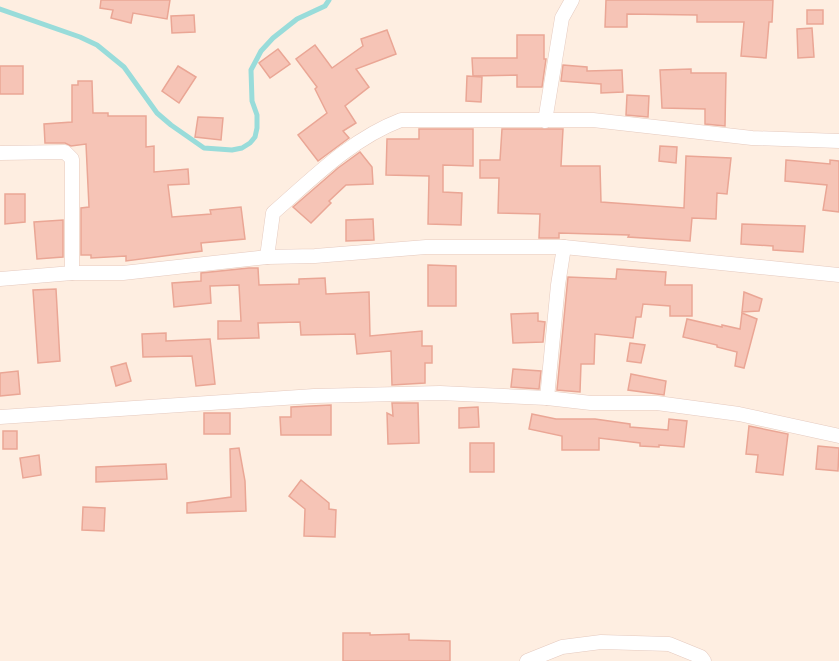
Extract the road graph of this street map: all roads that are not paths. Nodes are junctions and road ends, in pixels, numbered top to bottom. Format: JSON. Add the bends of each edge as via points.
{"nodes":[{"id":1,"x":572,"y":0,"type":"edge"},
{"id":2,"x":545,"y":121,"type":"junction"},
{"id":3,"x":839,"y":141,"type":"edge"},
{"id":4,"x":0,"y":153,"type":"edge"},
{"id":5,"x":564,"y":247,"type":"junction"},
{"id":6,"x":267,"y":257,"type":"junction"},
{"id":7,"x":72,"y":273,"type":"junction"},
{"id":8,"x":839,"y":275,"type":"edge"},
{"id":9,"x":0,"y":279,"type":"edge"},
{"id":10,"x":546,"y":398,"type":"junction"},
{"id":11,"x":0,"y":417,"type":"edge"},
{"id":12,"x":839,"y":436,"type":"edge"},
{"id":13,"x":527,"y":661,"type":"edge"},
{"id":14,"x":704,"y":661,"type":"edge"}],
"edges":[{"from":1,"to":2,"type":"street","via":[[562,18]]},
{"from":2,"to":3,"type":"street","via":[[593,120],[752,138]]},
{"from":2,"to":6,"type":"street","via":[[401,120],[381,128],[331,163],[273,213]]},
{"from":4,"to":7,"type":"street","via":[[65,152],[72,159]]},
{"from":5,"to":6,"type":"street","via":[[426,247]]},
{"from":5,"to":8,"type":"street"},
{"from":5,"to":10,"type":"street"},
{"from":6,"to":7,"type":"street","via":[[123,273]]},
{"from":7,"to":9,"type":"street"},
{"from":10,"to":11,"type":"street","via":[[440,393],[314,396]]},
{"from":10,"to":12,"type":"street","via":[[657,403],[739,414]]},
{"from":13,"to":14,"type":"street","via":[[562,647],[601,642],[669,644]]}]}
